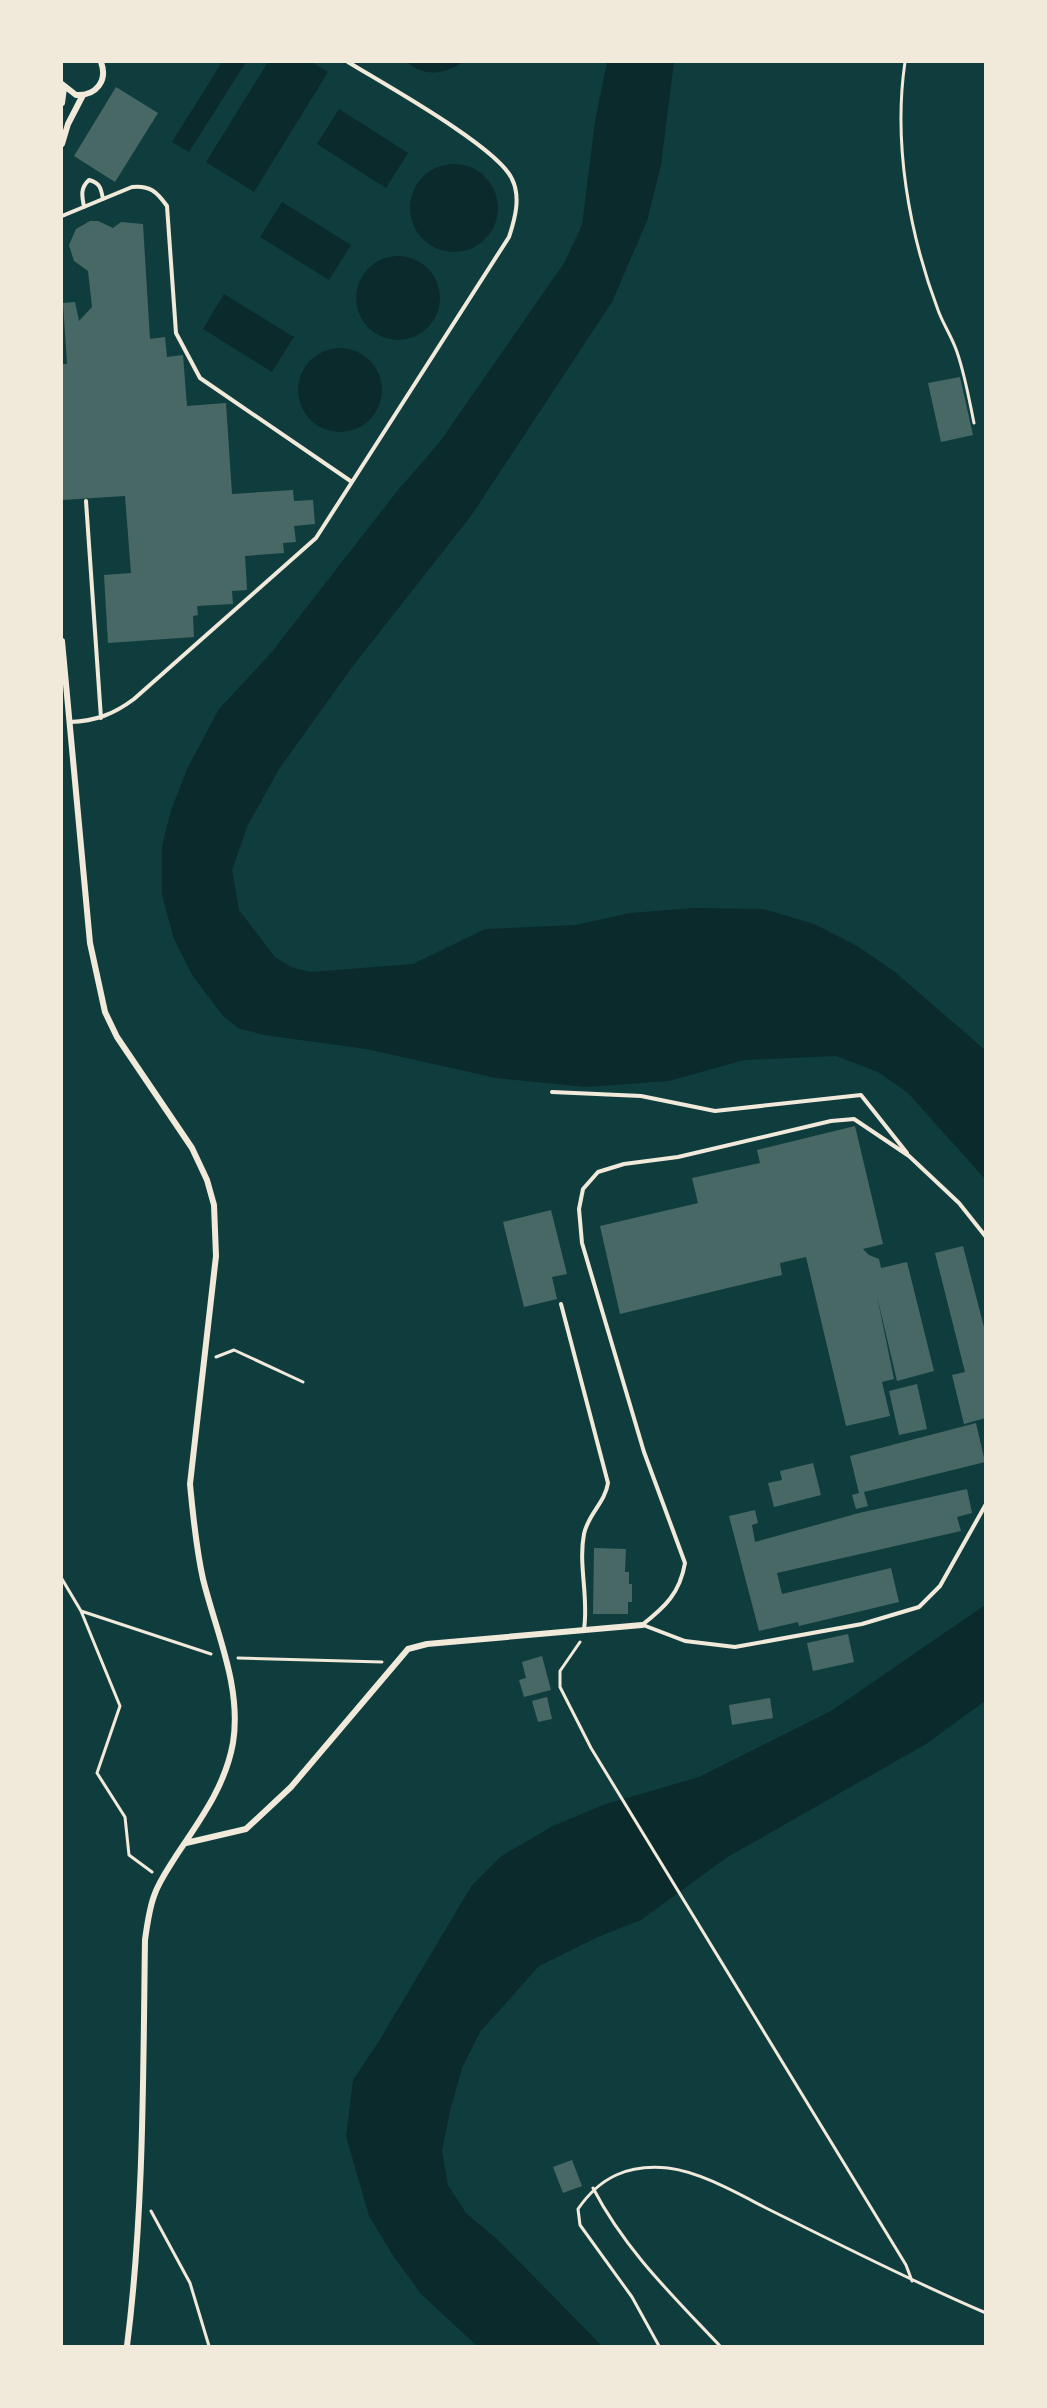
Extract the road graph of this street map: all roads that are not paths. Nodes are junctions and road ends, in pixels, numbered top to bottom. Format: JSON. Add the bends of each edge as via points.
{"nodes":[{"id":1,"x":101,"y":62,"type":"edge"},
{"id":2,"x":348,"y":62,"type":"edge"},
{"id":3,"x":63,"y":86,"type":"edge"},
{"id":4,"x":83,"y":95,"type":"junction"},
{"id":5,"x":62,"y":103,"type":"edge"},
{"id":6,"x":62,"y":144,"type":"edge"},
{"id":7,"x":104,"y":199,"type":"junction"},
{"id":8,"x":84,"y":207,"type":"junction"},
{"id":9,"x":62,"y":216,"type":"edge"},
{"id":10,"x":352,"y":482,"type":"junction"},
{"id":11,"x":86,"y":501,"type":"dead end"},
{"id":12,"x":62,"y":641,"type":"edge"},
{"id":13,"x":101,"y":718,"type":"junction"},
{"id":14,"x":70,"y":722,"type":"junction"},
{"id":15,"x":552,"y":1092,"type":"dead end"},
{"id":16,"x":909,"y":1156,"type":"junction"},
{"id":17,"x":986,"y":1237,"type":"edge"},
{"id":18,"x":561,"y":1304,"type":"dead end"},
{"id":19,"x":986,"y":1504,"type":"edge"},
{"id":20,"x":642,"y":1625,"type":"junction"},
{"id":21,"x":584,"y":1629,"type":"junction"},
{"id":22,"x":185,"y":1843,"type":"junction"},
{"id":23,"x":127,"y":2346,"type":"edge"}],
"edges":[{"from":1,"to":4,"type":"street","via":[[101,84]]},
{"from":2,"to":10,"type":"lane","via":[[465,135],[502,164],[516,190],[516,213],[509,237]]},
{"from":3,"to":4,"type":"street"},
{"from":3,"to":5,"type":"street"},
{"from":4,"to":6,"type":"street"},
{"from":7,"to":8,"type":"lane"},
{"from":7,"to":8,"type":"lane","via":[[101,188],[89,180],[81,194]]},
{"from":7,"to":10,"type":"lane","via":[[144,186],[158,192],[167,206],[176,333],[200,378]]},
{"from":8,"to":9,"type":"lane"},
{"from":10,"to":13,"type":"lane","via":[[316,538],[134,699]]},
{"from":11,"to":13,"type":"lane"},
{"from":12,"to":14,"type":"street"},
{"from":13,"to":14,"type":"lane"},
{"from":14,"to":22,"type":"street","via":[[90,943],[105,1012],[132,1061],[192,1148],[214,1205],[216,1256],[190,1484],[203,1578],[233,1688],[235,1714],[233,1743],[224,1776]]},
{"from":15,"to":16,"type":"lane","via":[[641,1096],[715,1111],[861,1095]]},
{"from":16,"to":17,"type":"lane","via":[[959,1203]]},
{"from":16,"to":20,"type":"lane","via":[[854,1119],[831,1121],[678,1157],[624,1164],[598,1172],[583,1189],[579,1209],[582,1243],[644,1452],[685,1563],[682,1582],[662,1610]]},
{"from":18,"to":21,"type":"lane","via":[[608,1483],[606,1496],[584,1534]]},
{"from":19,"to":20,"type":"lane","via":[[940,1586],[919,1607],[862,1624],[735,1647],[685,1641]]},
{"from":20,"to":21,"type":"street"},
{"from":21,"to":22,"type":"street","via":[[408,1649],[291,1786],[246,1828]]},
{"from":22,"to":23,"type":"street","via":[[154,1895],[145,1940],[141,2190]]}]}
